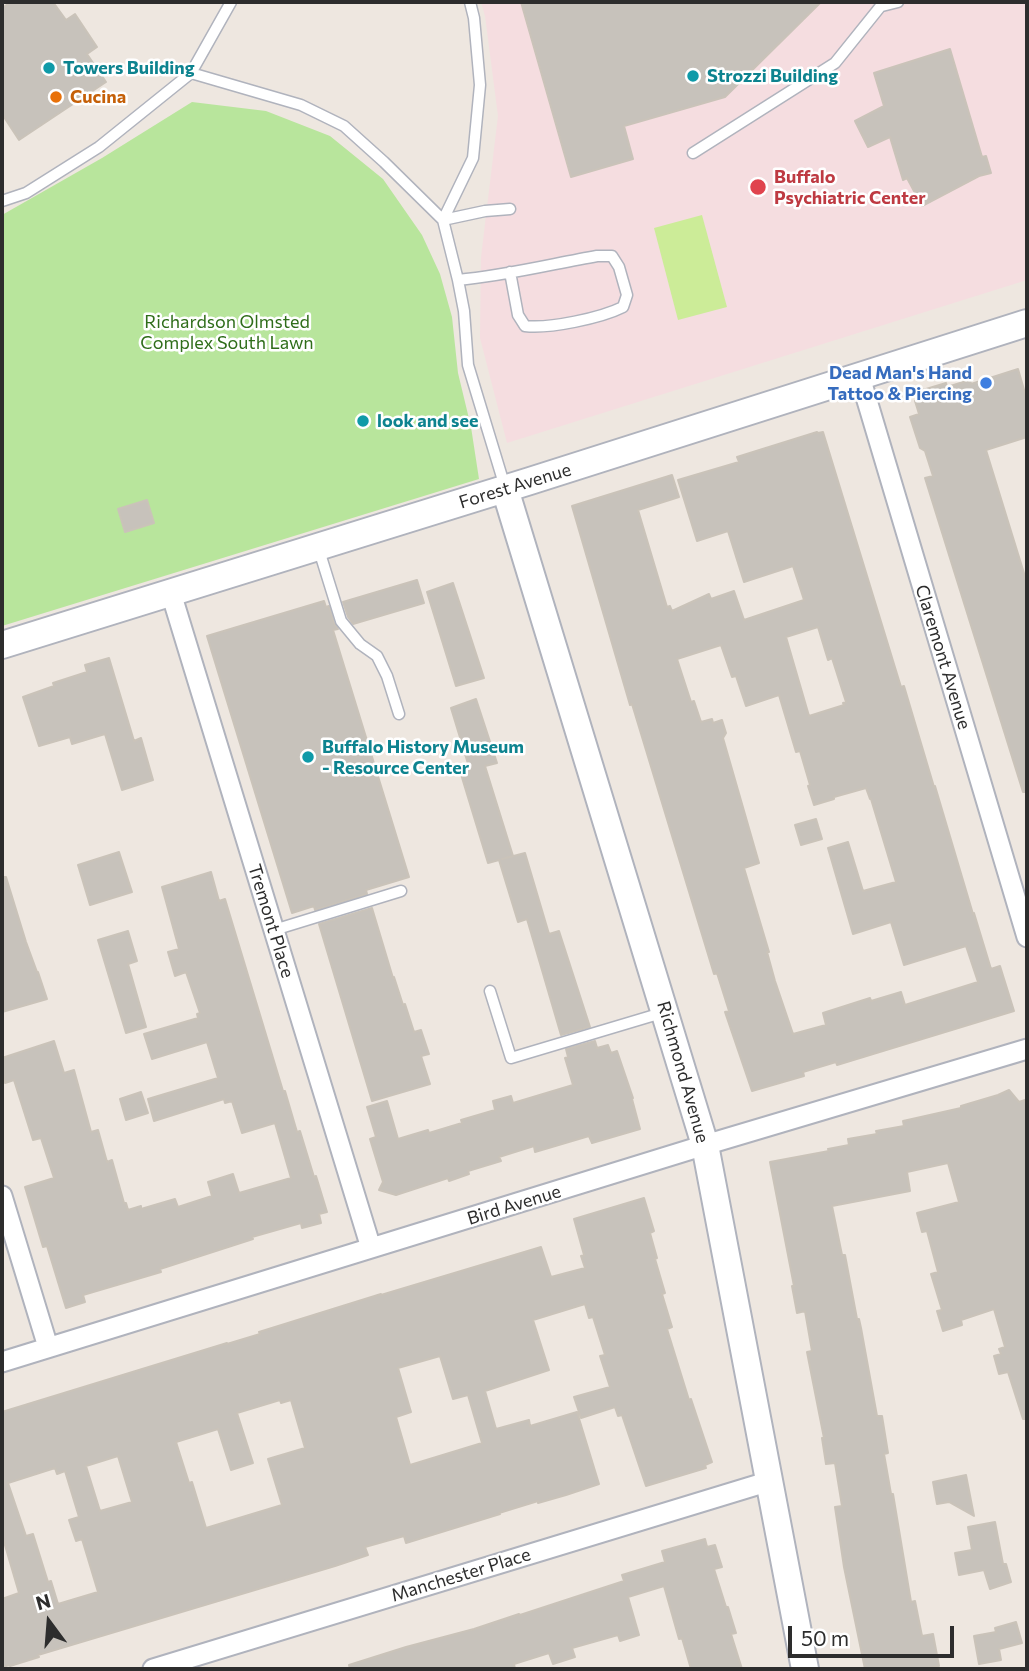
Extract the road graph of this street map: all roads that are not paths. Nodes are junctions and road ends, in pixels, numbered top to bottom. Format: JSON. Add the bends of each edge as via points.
{"nodes":[{"id":1,"x":231,"y":2,"type":"edge"},
{"id":2,"x":470,"y":2,"type":"edge"},
{"id":3,"x":898,"y":2,"type":"edge"},
{"id":4,"x":883,"y":4,"type":"edge"},
{"id":5,"x":191,"y":74,"type":"junction"},
{"id":6,"x":693,"y":153,"type":"dead end"},
{"id":7,"x":2,"y":201,"type":"edge"},
{"id":8,"x":510,"y":209,"type":"dead end"},
{"id":9,"x":443,"y":220,"type":"junction"},
{"id":10,"x":510,"y":272,"type":"junction"},
{"id":11,"x":458,"y":280,"type":"junction"},
{"id":12,"x":1027,"y":323,"type":"edge"},
{"id":13,"x":860,"y":377,"type":"junction"},
{"id":14,"x":505,"y":489,"type":"junction"},
{"id":15,"x":318,"y":547,"type":"junction"},
{"id":16,"x":171,"y":593,"type":"junction"},
{"id":17,"x":2,"y":645,"type":"edge"},
{"id":18,"x":399,"y":714,"type":"dead end"},
{"id":19,"x":401,"y":891,"type":"dead end"},
{"id":20,"x":274,"y":930,"type":"junction"},
{"id":21,"x":1027,"y":937,"type":"edge"},
{"id":22,"x":490,"y":991,"type":"dead end"},
{"id":23,"x":665,"y":1012,"type":"junction"},
{"id":24,"x":1027,"y":1049,"type":"edge"},
{"id":25,"x":705,"y":1145,"type":"junction"},
{"id":26,"x":2,"y":1196,"type":"edge"},
{"id":27,"x":371,"y":1248,"type":"junction"},
{"id":28,"x":48,"y":1347,"type":"junction"},
{"id":29,"x":2,"y":1362,"type":"edge"},
{"id":30,"x":770,"y":1481,"type":"junction"},
{"id":31,"x":152,"y":1669,"type":"edge"},
{"id":32,"x":805,"y":1669,"type":"edge"}],
"edges":[{"from":1,"to":5,"type":"lane"},
{"from":2,"to":9,"type":"lane","via":[[480,85],[473,158]]},
{"from":3,"to":4,"type":"lane"},
{"from":4,"to":6,"type":"lane","via":[[835,63]]},
{"from":5,"to":7,"type":"lane","via":[[99,147],[26,193]]},
{"from":5,"to":9,"type":"lane","via":[[301,105],[344,126]]},
{"from":8,"to":9,"type":"lane"},
{"from":9,"to":11,"type":"lane"},
{"from":10,"to":10,"type":"lane","via":[[612,256],[627,295],[622,307],[610,314],[540,328],[525,326]]},
{"from":10,"to":11,"type":"lane"},
{"from":11,"to":14,"type":"lane","via":[[468,365]]},
{"from":12,"to":13,"type":"street","name":"Forest Avenue"},
{"from":13,"to":14,"type":"street","name":"Forest Avenue"},
{"from":13,"to":21,"type":"street","name":"Claremont Avenue"},
{"from":14,"to":15,"type":"street","name":"Forest Avenue"},
{"from":14,"to":23,"type":"street","name":"Richmond Avenue"},
{"from":15,"to":16,"type":"street","name":"Forest Avenue"},
{"from":15,"to":18,"type":"lane","via":[[341,621],[377,656]]},
{"from":16,"to":17,"type":"street","name":"Forest Avenue"},
{"from":16,"to":20,"type":"street","name":"Tremont Place"},
{"from":19,"to":20,"type":"lane"},
{"from":20,"to":27,"type":"street","name":"Tremont Place"},
{"from":22,"to":23,"type":"lane","via":[[511,1058]]},
{"from":23,"to":25,"type":"street","name":"Richmond Avenue"},
{"from":24,"to":25,"type":"street","name":"Bird Avenue"},
{"from":25,"to":27,"type":"street","name":"Bird Avenue"},
{"from":25,"to":30,"type":"street","name":"Richmond Avenue"},
{"from":26,"to":28,"type":"street"},
{"from":27,"to":28,"type":"street","name":"Bird Avenue"},
{"from":28,"to":29,"type":"street","name":"Bird Avenue"},
{"from":30,"to":31,"type":"street","name":"Manchester Place"},
{"from":30,"to":32,"type":"street","name":"Richmond Avenue"}]}
